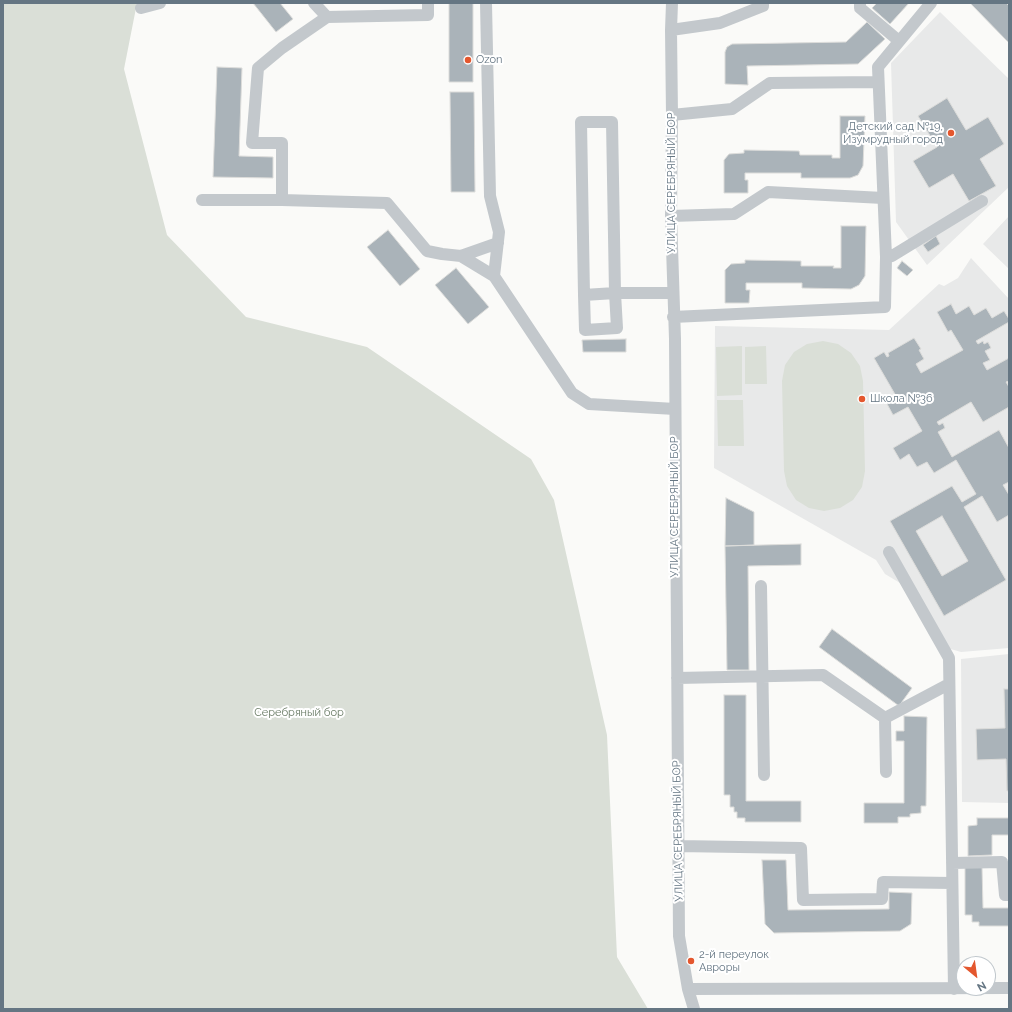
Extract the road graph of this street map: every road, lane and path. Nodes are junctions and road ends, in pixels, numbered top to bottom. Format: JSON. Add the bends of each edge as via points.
{"nodes":[{"id":1,"x":160,"y":3,"type":"edge"},
{"id":2,"x":314,"y":3,"type":"edge"},
{"id":3,"x":428,"y":3,"type":"edge"},
{"id":4,"x":486,"y":3,"type":"edge"},
{"id":5,"x":672,"y":3,"type":"edge"},
{"id":6,"x":763,"y":3,"type":"edge"},
{"id":7,"x":860,"y":3,"type":"edge"},
{"id":8,"x":931,"y":3,"type":"edge"},
{"id":9,"x":141,"y":8,"type":"dead end"},
{"id":10,"x":327,"y":18,"type":"junction"},
{"id":11,"x":671,"y":30,"type":"junction"},
{"id":12,"x":899,"y":42,"type":"junction"},
{"id":13,"x":878,"y":82,"type":"junction"},
{"id":14,"x":672,"y":115,"type":"junction"},
{"id":15,"x":883,"y":198,"type":"junction"},
{"id":16,"x":202,"y":200,"type":"dead end"},
{"id":17,"x":282,"y":200,"type":"junction"},
{"id":18,"x":982,"y":201,"type":"dead end"},
{"id":19,"x":671,"y":216,"type":"junction"},
{"id":20,"x":498,"y":243,"type":"junction"},
{"id":21,"x":461,"y":256,"type":"junction"},
{"id":22,"x":886,"y":257,"type":"junction"},
{"id":23,"x":494,"y":276,"type":"junction"},
{"id":24,"x":615,"y":293,"type":"junction"},
{"id":25,"x":673,"y":293,"type":"junction"},
{"id":26,"x":584,"y":295,"type":"junction"},
{"id":27,"x":674,"y":317,"type":"junction"},
{"id":28,"x":675,"y":409,"type":"junction"},
{"id":29,"x":889,"y":552,"type":"dead end"},
{"id":30,"x":761,"y":586,"type":"dead end"},
{"id":31,"x":761,"y":676,"type":"junction"},
{"id":32,"x":677,"y":678,"type":"junction"},
{"id":33,"x":949,"y":684,"type":"junction"},
{"id":34,"x":885,"y":718,"type":"junction"},
{"id":35,"x":886,"y":772,"type":"dead end"},
{"id":36,"x":764,"y":775,"type":"dead end"},
{"id":37,"x":678,"y":846,"type":"junction"},
{"id":38,"x":952,"y":864,"type":"junction"},
{"id":39,"x":952,"y":883,"type":"junction"},
{"id":40,"x":1009,"y":895,"type":"edge"},
{"id":41,"x":1009,"y":988,"type":"edge"},
{"id":42,"x":688,"y":989,"type":"junction"},
{"id":43,"x":954,"y":989,"type":"junction"},
{"id":44,"x":694,"y":1009,"type":"edge"}],
"edges":[{"from":1,"to":9,"type":"street"},
{"from":2,"to":10,"type":"street"},
{"from":3,"to":10,"type":"street","via":[[428,15]]},
{"from":4,"to":20,"type":"street","via":[[490,196],[499,232]]},
{"from":5,"to":11,"type":"street","name":"УЛИЦА СЕРЕБРЯНЫЙ БОР"},
{"from":6,"to":11,"type":"street","via":[[763,6],[720,23]]},
{"from":7,"to":12,"type":"street","via":[[860,8]]},
{"from":8,"to":12,"type":"street"},
{"from":10,"to":17,"type":"street","via":[[282,48],[258,68],[252,143],[282,143]]},
{"from":11,"to":14,"type":"street","name":"УЛИЦА СЕРЕБРЯНЫЙ БОР"},
{"from":12,"to":13,"type":"street","via":[[878,67]]},
{"from":13,"to":14,"type":"street","via":[[770,83],[732,109]]},
{"from":13,"to":15,"type":"street"},
{"from":14,"to":19,"type":"street","name":"УЛИЦА СЕРЕБРЯНЫЙ БОР"},
{"from":15,"to":19,"type":"street","via":[[768,192],[734,214]]},
{"from":15,"to":22,"type":"street"},
{"from":16,"to":17,"type":"street"},
{"from":17,"to":21,"type":"street","via":[[387,203],[427,251]]},
{"from":18,"to":22,"type":"street","via":[[892,256]]},
{"from":19,"to":25,"type":"street","name":"УЛИЦА СЕРЕБРЯНЫЙ БОР"},
{"from":20,"to":21,"type":"street"},
{"from":20,"to":23,"type":"street"},
{"from":21,"to":23,"type":"street"},
{"from":22,"to":27,"type":"street","via":[[885,307]]},
{"from":23,"to":28,"type":"street","via":[[572,393],[589,404]]},
{"from":24,"to":25,"type":"street"},
{"from":24,"to":26,"type":"street"},
{"from":24,"to":26,"type":"street","via":[[617,328],[586,330]]},
{"from":24,"to":26,"type":"street","via":[[612,122],[581,122]]},
{"from":25,"to":27,"type":"street","name":"УЛИЦА СЕРЕБРЯНЫЙ БОР"},
{"from":27,"to":28,"type":"street","name":"УЛИЦА СЕРЕБРЯНЫЙ БОР"},
{"from":28,"to":32,"type":"street","name":"УЛИЦА СЕРЕБРЯНЫЙ БОР"},
{"from":29,"to":33,"type":"street","via":[[949,658]]},
{"from":30,"to":31,"type":"street"},
{"from":31,"to":32,"type":"street"},
{"from":31,"to":34,"type":"street","via":[[823,675]]},
{"from":31,"to":36,"type":"street"},
{"from":32,"to":37,"type":"street","name":"УЛИЦА СЕРЕБРЯНЫЙ БОР"},
{"from":33,"to":34,"type":"street"},
{"from":33,"to":38,"type":"street"},
{"from":34,"to":35,"type":"street"},
{"from":37,"to":39,"type":"street","via":[[801,848],[803,900],[882,899],[883,882]]},
{"from":37,"to":42,"type":"street","name":"УЛИЦА СЕРЕБРЯНЫЙ БОР","via":[[679,936]]},
{"from":38,"to":39,"type":"street"},
{"from":38,"to":40,"type":"street","via":[[1002,862],[1005,895]]},
{"from":39,"to":43,"type":"street"},
{"from":41,"to":43,"type":"street"},
{"from":42,"to":43,"type":"street"},
{"from":42,"to":44,"type":"street","name":"УЛИЦА СЕРЕБРЯНЫЙ БОР"}]}
